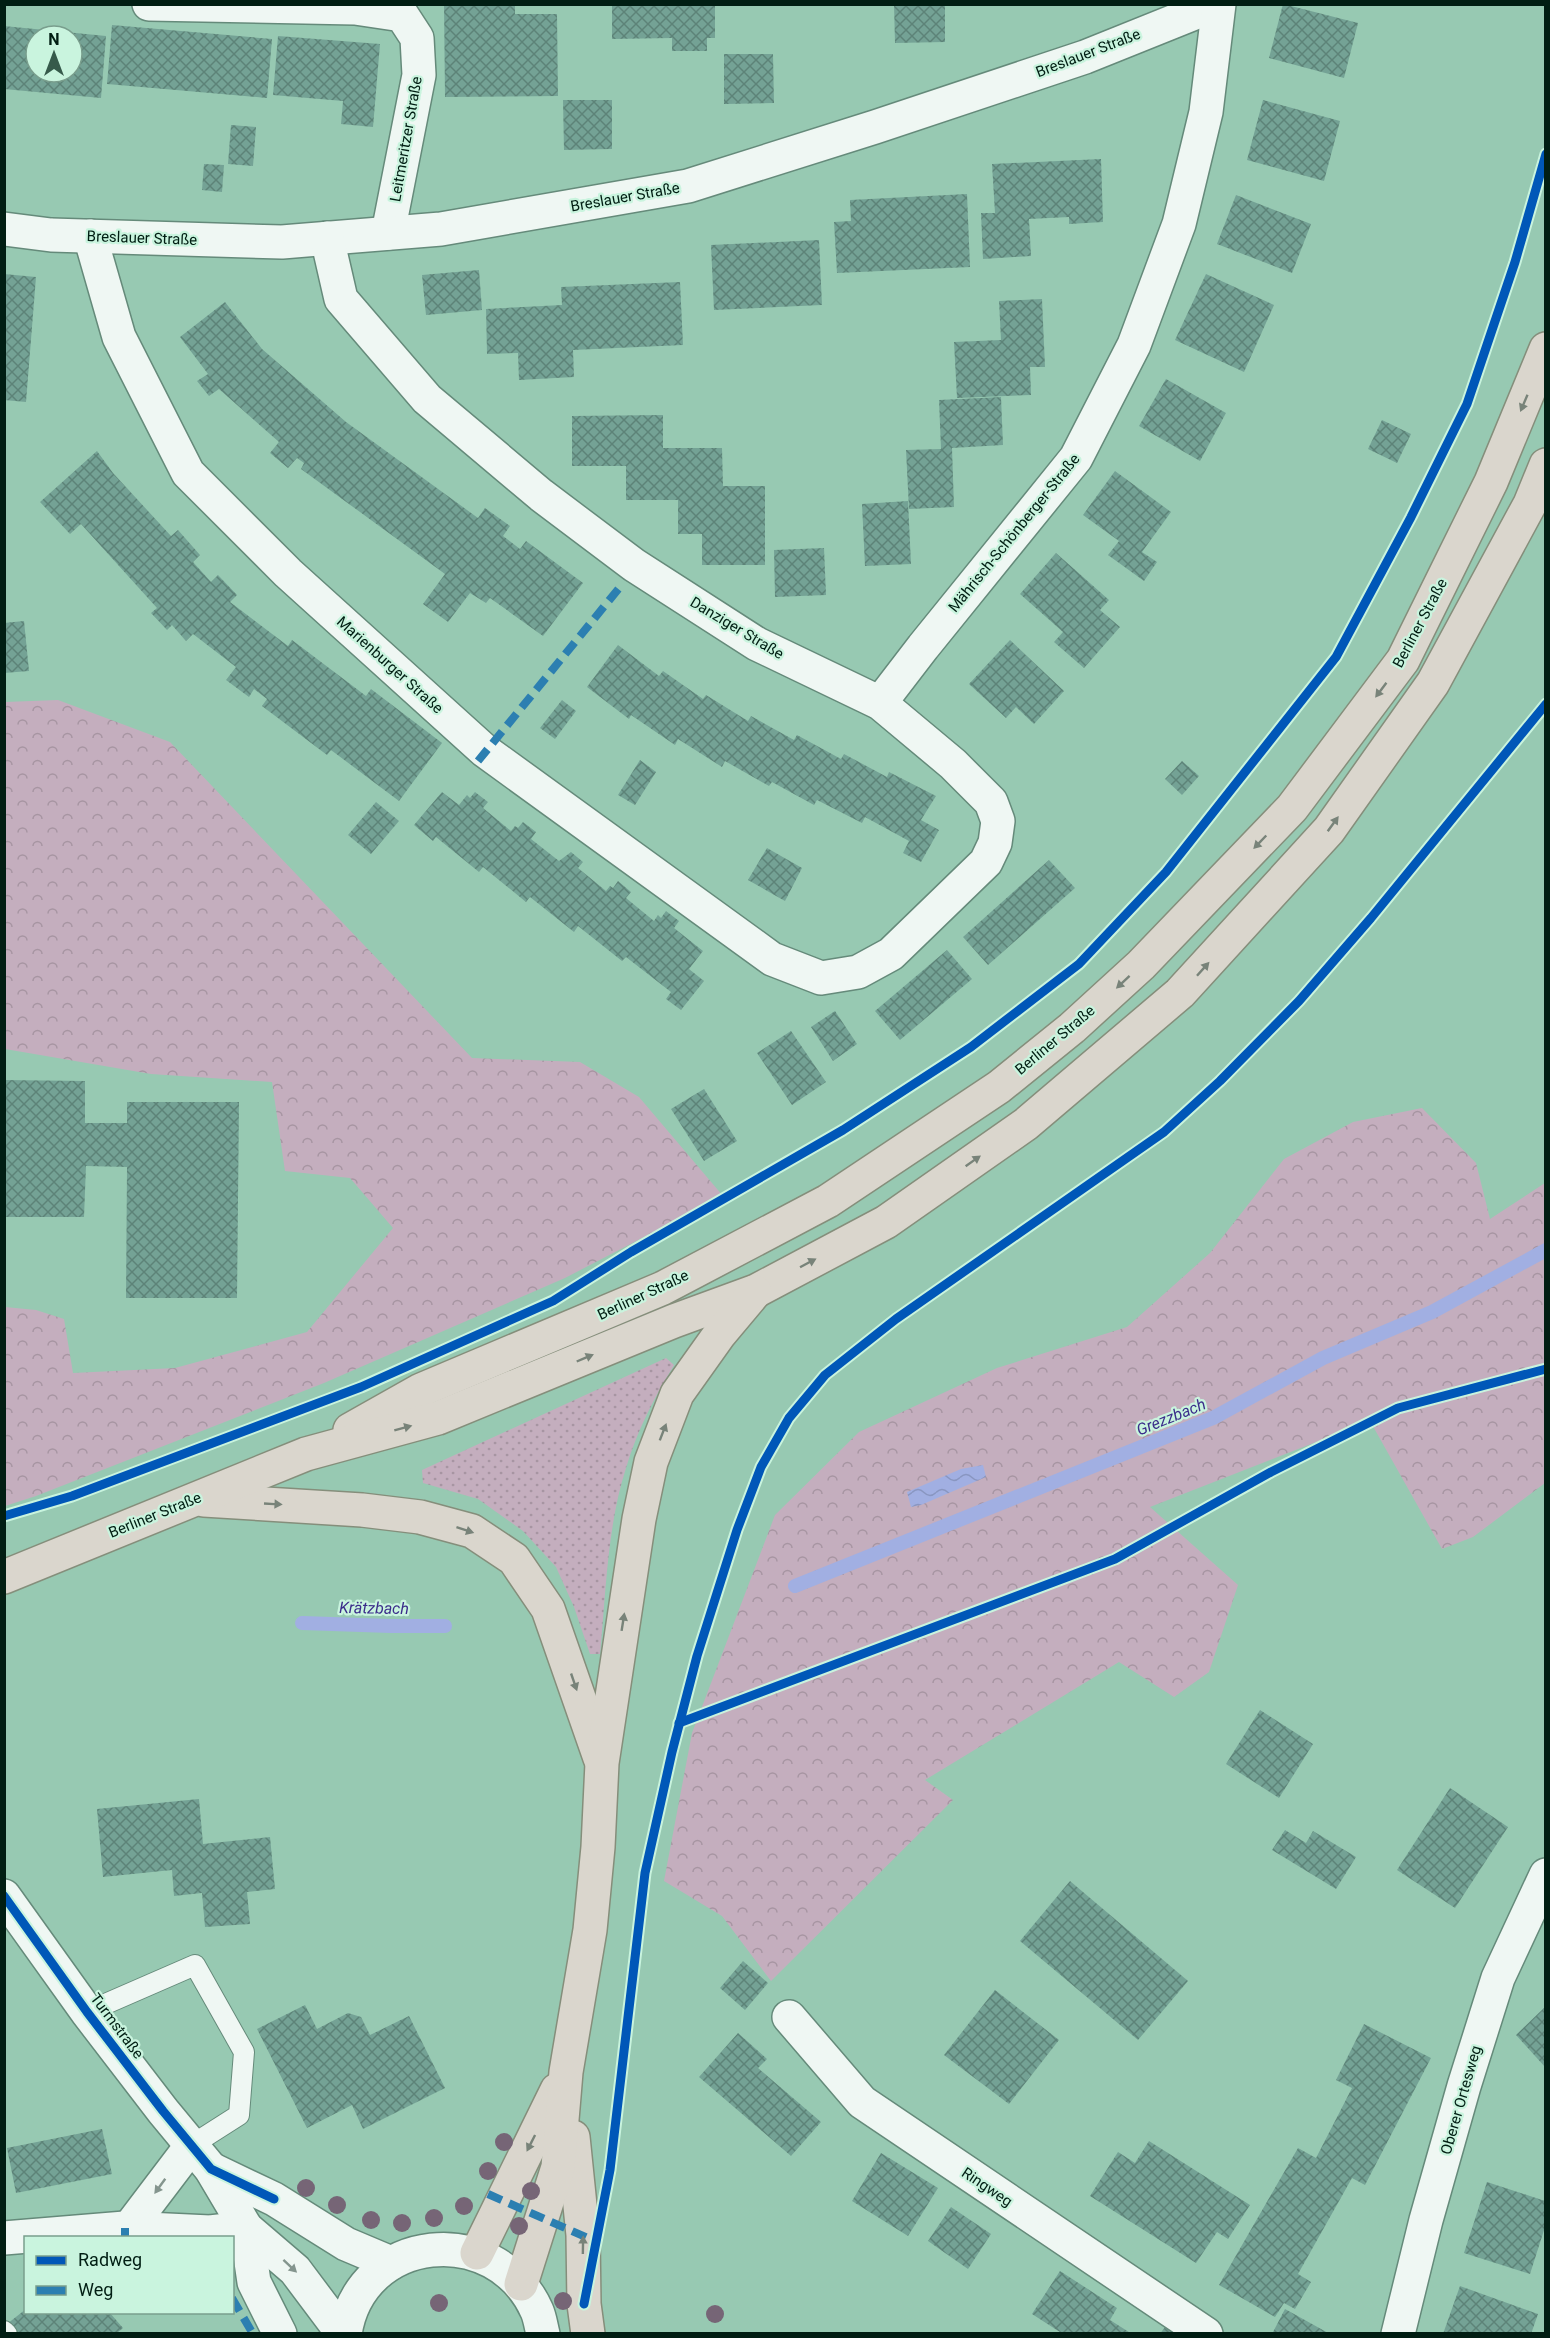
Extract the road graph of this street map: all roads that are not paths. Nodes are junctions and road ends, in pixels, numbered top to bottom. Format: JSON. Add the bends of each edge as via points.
{"nodes":[{"id":1,"x":149,"y":4,"type":"edge"},
{"id":2,"x":1218,"y":4,"type":"edge"},
{"id":3,"x":4,"y":229,"type":"edge"},
{"id":4,"x":388,"y":233,"type":"junction"},
{"id":5,"x":90,"y":236,"type":"junction"},
{"id":6,"x":327,"y":238,"type":"junction"},
{"id":7,"x":1545,"y":349,"type":"edge"},
{"id":8,"x":1545,"y":465,"type":"edge"},
{"id":9,"x":880,"y":703,"type":"junction"},
{"id":10,"x":821,"y":978,"type":"joint"},
{"id":11,"x":756,"y":1291,"type":"junction"},
{"id":12,"x":306,"y":1454,"type":"junction"},
{"id":13,"x":193,"y":1499,"type":"junction"},
{"id":14,"x":4,"y":1577,"type":"edge"},
{"id":15,"x":602,"y":1763,"type":"junction"},
{"id":16,"x":1545,"y":1875,"type":"edge"},
{"id":17,"x":4,"y":1896,"type":"edge"},
{"id":18,"x":87,"y":2012,"type":"junction"},
{"id":19,"x":789,"y":2017,"type":"dead end"},
{"id":20,"x":566,"y":2072,"type":"junction"},
{"id":21,"x":202,"y":2157,"type":"junction"},
{"id":22,"x":129,"y":2228,"type":"junction"},
{"id":23,"x":246,"y":2228,"type":"junction"},
{"id":24,"x":24,"y":2236,"type":"edge"},
{"id":25,"x":29,"y":2236,"type":"edge"},
{"id":26,"x":4,"y":2238,"type":"edge"},
{"id":27,"x":477,"y":2253,"type":"junction"},
{"id":28,"x":391,"y":2263,"type":"junction"},
{"id":29,"x":521,"y":2284,"type":"junction"},
{"id":30,"x":280,"y":2334,"type":"edge"},
{"id":31,"x":344,"y":2334,"type":"edge"},
{"id":32,"x":543,"y":2334,"type":"edge"},
{"id":33,"x":588,"y":2334,"type":"edge"},
{"id":34,"x":1206,"y":2334,"type":"edge"},
{"id":35,"x":1398,"y":2334,"type":"edge"}],
"edges":[{"from":1,"to":4,"type":"street","name":"Leitmeritzer Straße","via":[[355,8],[402,15],[417,38],[419,75]]},
{"from":2,"to":4,"type":"street","name":"Breslauer Straße","via":[[1085,57],[688,186],[441,230]]},
{"from":2,"to":9,"type":"street","name":"Mährisch-Schönberger-Straße","via":[[1206,112],[1179,224],[1134,345],[1076,458]]},
{"from":3,"to":5,"type":"street","name":"Breslauer Straße"},
{"from":4,"to":6,"type":"street","name":"Breslauer Straße"},
{"from":5,"to":6,"type":"street","name":"Breslauer Straße","via":[[282,242]]},
{"from":5,"to":10,"type":"street","name":"Marienburger Straße","via":[[119,337],[188,473],[288,573],[485,751],[772,959]]},
{"from":6,"to":9,"type":"street","name":"Danziger Straße","via":[[341,299],[427,399],[541,495],[634,565],[757,644]]},
{"from":7,"to":12,"type":"highway","name":"Berliner Straße","one_way":true,"via":[[1491,482],[1402,660],[1292,808],[1141,965],[1072,1028],[999,1087],[828,1201],[663,1288],[421,1390]]},
{"from":11,"to":8,"type":"highway","name":"Berliner Straße","one_way":true,"via":[[886,1222],[957,1173],[1026,1124],[1180,993],[1329,830],[1433,683],[1530,504]]},
{"from":9,"to":10,"type":"street","name":"Danziger Straße","via":[[953,764],[991,802],[998,821],[995,843],[986,862],[891,954],[858,972]]},
{"from":12,"to":11,"type":"highway","name":"Berliner Straße","one_way":true,"via":[[438,1419]]},
{"from":15,"to":11,"type":"highway","one_way":true,"via":[[651,1462],[677,1394]]},
{"from":12,"to":13,"type":"highway","name":"Berliner Straße"},
{"from":13,"to":14,"type":"highway","name":"Berliner Straße"},
{"from":13,"to":15,"type":"highway","one_way":true,"via":[[420,1517],[472,1532],[514,1559],[548,1610]]},
{"from":15,"to":20,"type":"highway","via":[[590,1930]]},
{"from":16,"to":35,"type":"street","name":"Oberer Ortesweg","via":[[1498,1978],[1426,2220]]},
{"from":17,"to":18,"type":"street","name":"Turmstraße"},
{"from":18,"to":21,"type":"street","name":"Turmstraße"},
{"from":18,"to":21,"type":"lane","via":[[195,1965],[244,2052],[239,2115]]},
{"from":19,"to":34,"type":"street","name":"Ringweg","via":[[862,2102]]},
{"from":20,"to":27,"type":"highway","one_way":true},
{"from":20,"to":29,"type":"highway","via":[[558,2167]]},
{"from":33,"to":20,"type":"highway","one_way":true,"via":[[583,2235]]},
{"from":21,"to":22,"type":"street","one_way":true},
{"from":21,"to":23,"type":"street","name":"Turmstraße"},
{"from":21,"to":28,"type":"street","via":[[346,2244]]},
{"from":22,"to":23,"type":"street","via":[[210,2232]]},
{"from":22,"to":25,"type":"street"},
{"from":23,"to":30,"type":"street","via":[[254,2282]]},
{"from":23,"to":31,"type":"street","name":"Turmstraße","one_way":true,"via":[[296,2270]]},
{"from":24,"to":26,"type":"street"},
{"from":27,"to":28,"type":"street","via":[[447,2248],[418,2252]]},
{"from":27,"to":29,"type":"street","via":[[501,2266]]},
{"from":28,"to":31,"type":"street","via":[[371,2279],[356,2300]]},
{"from":29,"to":32,"type":"street","via":[[538,2312]]}]}
